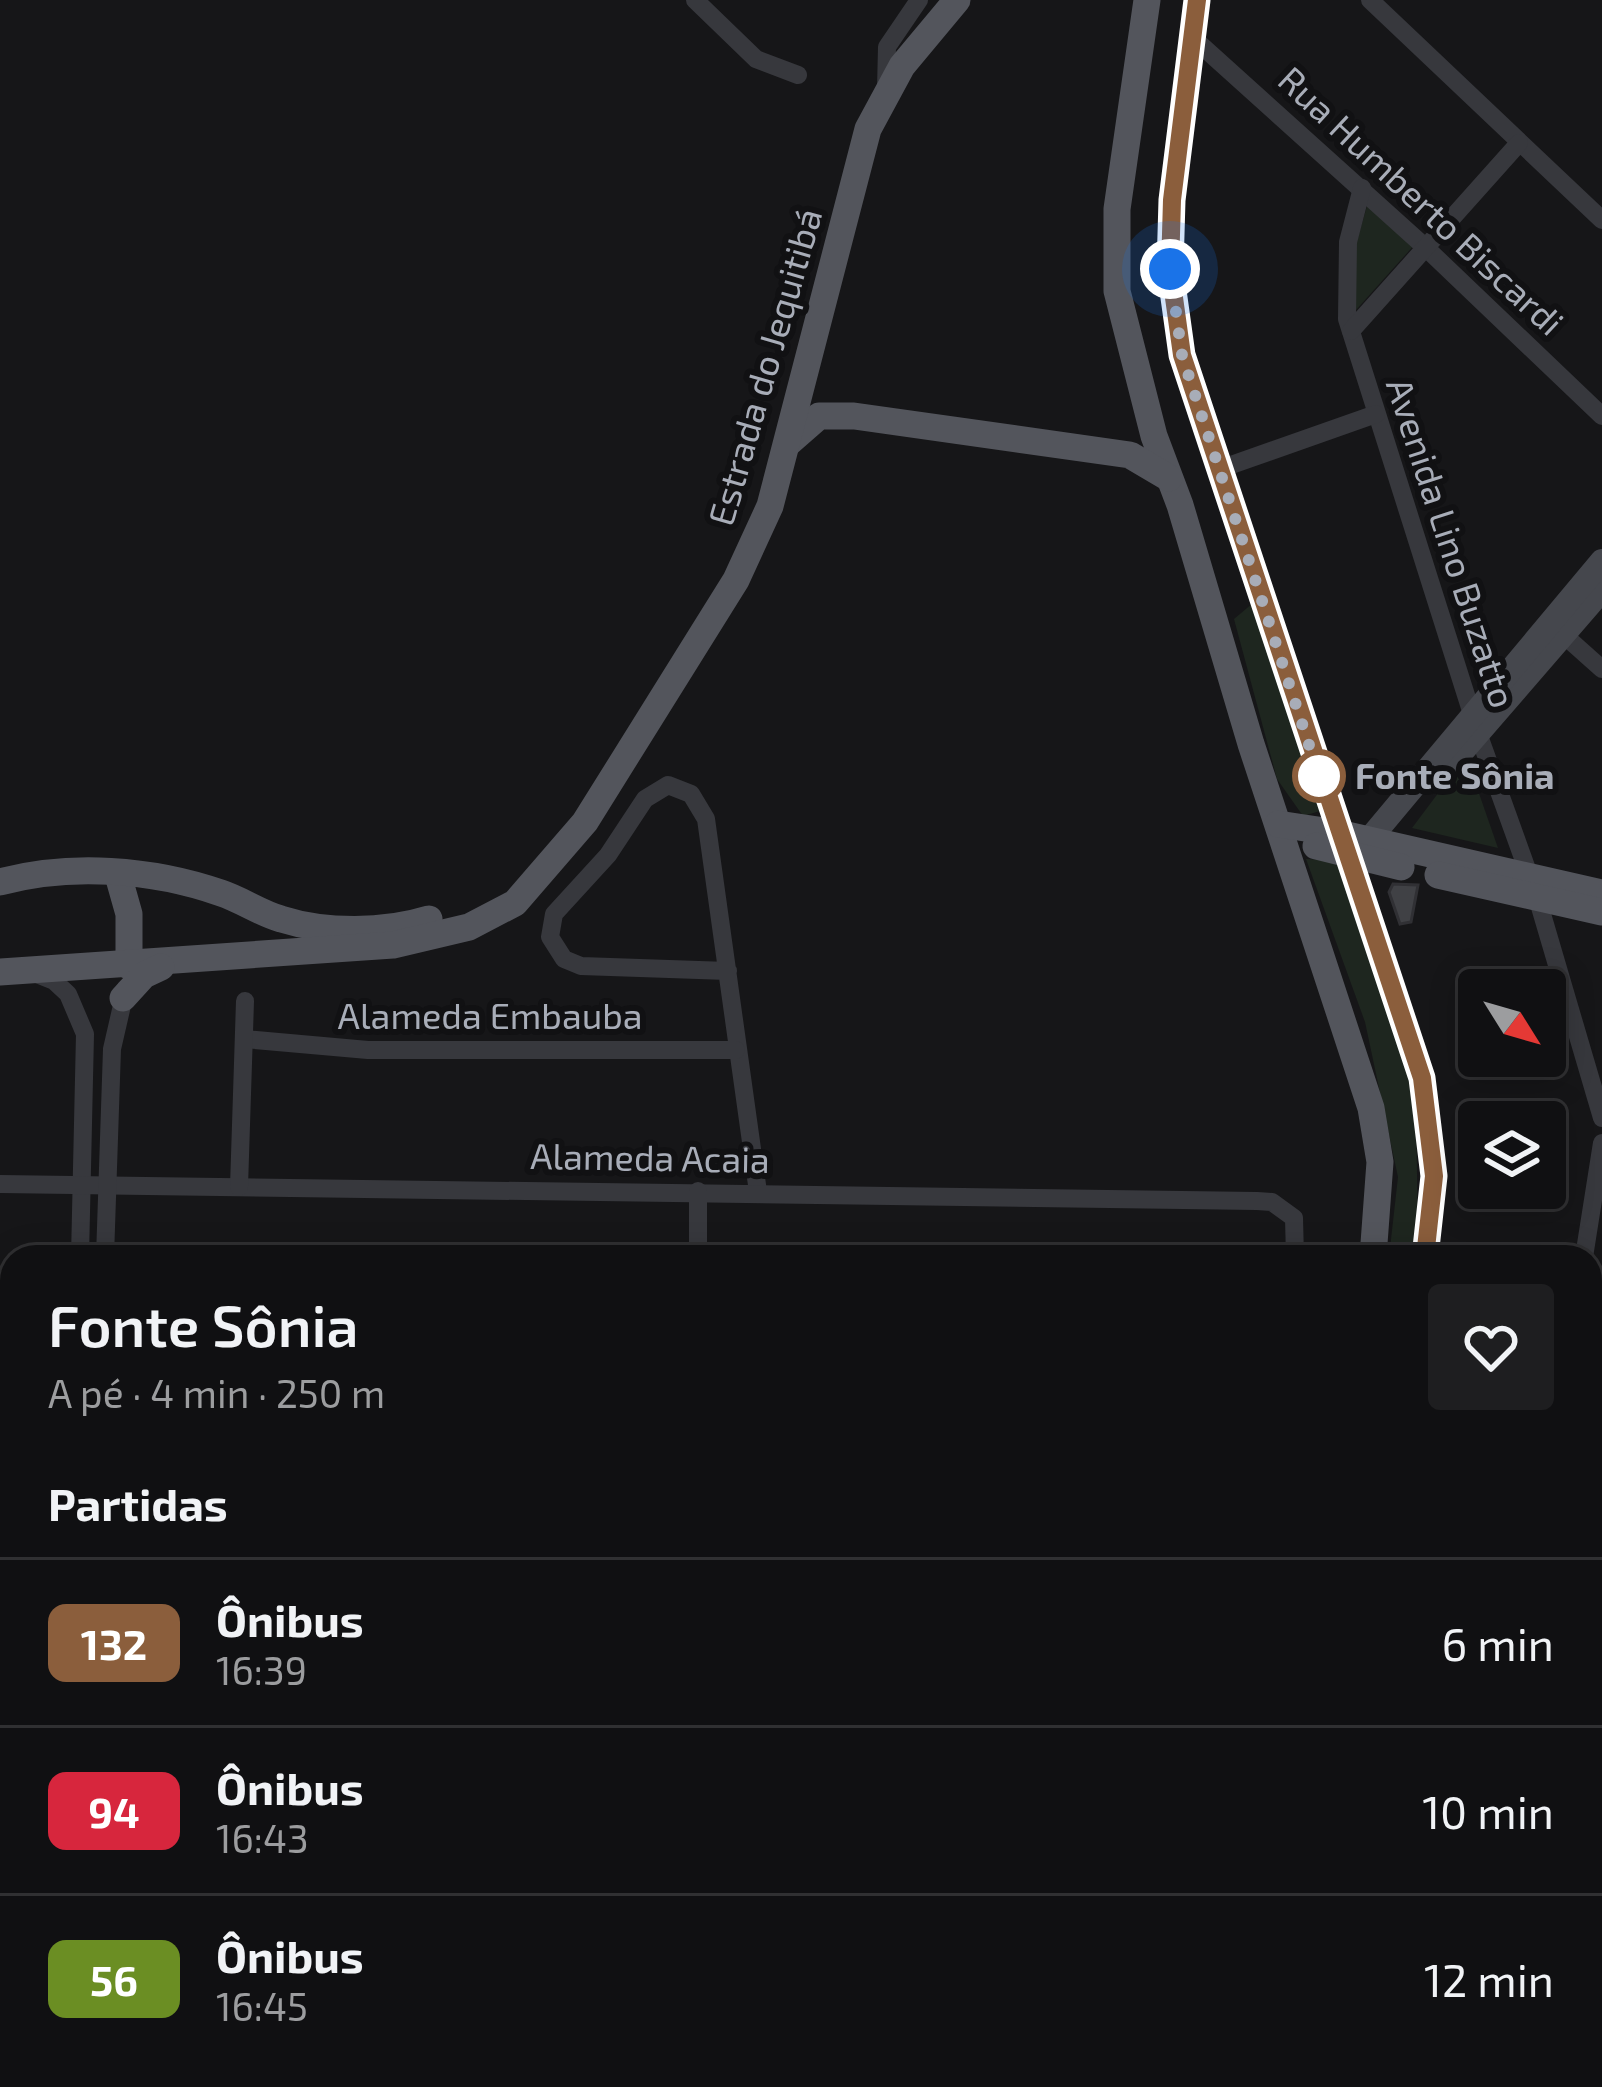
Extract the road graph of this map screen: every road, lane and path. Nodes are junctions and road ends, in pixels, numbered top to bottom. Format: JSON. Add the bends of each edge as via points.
{"nodes":[{"id":1,"x":695,"y":0,"type":"edge"},
{"id":2,"x":919,"y":0,"type":"edge"},
{"id":3,"x":957,"y":0,"type":"edge"},
{"id":4,"x":1148,"y":0,"type":"edge"},
{"id":5,"x":1197,"y":0,"type":"edge"},
{"id":6,"x":1370,"y":0,"type":"edge"},
{"id":7,"x":1192,"y":37,"type":"junction"},
{"id":8,"x":798,"y":75,"type":"dead end"},
{"id":9,"x":886,"y":89,"type":"junction"},
{"id":10,"x":1520,"y":143,"type":"junction"},
{"id":11,"x":1361,"y":188,"type":"junction"},
{"id":12,"x":1602,"y":220,"type":"edge"},
{"id":13,"x":1425,"y":247,"type":"junction"},
{"id":14,"x":1351,"y":332,"type":"junction"},
{"id":15,"x":810,"y":348,"type":"junction"},
{"id":16,"x":1149,"y":413,"type":"junction"},
{"id":17,"x":1376,"y":414,"type":"junction"},
{"id":18,"x":854,"y":416,"type":"junction"},
{"id":19,"x":1602,"y":416,"type":"edge"},
{"id":20,"x":788,"y":444,"type":"junction"},
{"id":21,"x":1130,"y":455,"type":"junction"},
{"id":22,"x":1217,"y":470,"type":"junction"},
{"id":23,"x":1169,"y":478,"type":"junction"},
{"id":24,"x":1602,"y":561,"type":"edge"},
{"id":25,"x":1602,"y":590,"type":"edge"},
{"id":26,"x":1557,"y":630,"type":"junction"},
{"id":27,"x":1602,"y":669,"type":"edge"},
{"id":28,"x":1476,"y":723,"type":"junction"},
{"id":29,"x":1280,"y":831,"type":"junction"},
{"id":30,"x":1362,"y":848,"type":"junction"},
{"id":31,"x":544,"y":867,"type":"junction"},
{"id":32,"x":118,"y":874,"type":"junction"},
{"id":33,"x":0,"y":882,"type":"edge"},
{"id":34,"x":1533,"y":886,"type":"junction"},
{"id":35,"x":1602,"y":893,"type":"edge"},
{"id":36,"x":1602,"y":912,"type":"edge"},
{"id":37,"x":179,"y":959,"type":"junction"},
{"id":38,"x":129,"y":967,"type":"junction"},
{"id":39,"x":13,"y":971,"type":"edge"},
{"id":40,"x":728,"y":971,"type":"junction"},
{"id":41,"x":123,"y":998,"type":"junction"},
{"id":42,"x":245,"y":1000,"type":"dead end"},
{"id":43,"x":85,"y":1034,"type":"junction"},
{"id":44,"x":113,"y":1037,"type":"junction"},
{"id":45,"x":244,"y":1039,"type":"junction"},
{"id":46,"x":736,"y":1051,"type":"junction"},
{"id":47,"x":1602,"y":1118,"type":"edge"},
{"id":48,"x":1602,"y":1144,"type":"edge"},
{"id":49,"x":0,"y":1184,"type":"edge"},
{"id":50,"x":82,"y":1184,"type":"junction"},
{"id":51,"x":106,"y":1186,"type":"junction"},
{"id":52,"x":239,"y":1186,"type":"junction"},
{"id":53,"x":698,"y":1191,"type":"junction"},
{"id":54,"x":758,"y":1192,"type":"junction"},
{"id":55,"x":1598,"y":1196,"type":"edge"},
{"id":56,"x":80,"y":1245,"type":"edge"},
{"id":57,"x":105,"y":1245,"type":"edge"},
{"id":58,"x":698,"y":1245,"type":"edge"},
{"id":59,"x":1295,"y":1245,"type":"edge"},
{"id":60,"x":1374,"y":1245,"type":"edge"},
{"id":61,"x":1426,"y":1245,"type":"edge"},
{"id":62,"x":1587,"y":1245,"type":"edge"}],
"edges":[{"from":1,"to":8,"type":"street","via":[[756,59]]},
{"from":2,"to":9,"type":"street","via":[[887,47]]},
{"from":3,"to":9,"type":"main road","name":"Estrada do Jequitibá"},
{"from":4,"to":16,"type":"main road","via":[[1116,251],[1117,291]]},
{"from":5,"to":7,"type":"street"},
{"from":6,"to":10,"type":"street"},
{"from":7,"to":11,"type":"street","name":"Rua Humberto Biscardi"},
{"from":7,"to":22,"type":"street","via":[[1170,269],[1182,355]]},
{"from":9,"to":15,"type":"main road","name":"Estrada do Jequitibá","via":[[868,128]]},
{"from":10,"to":12,"type":"street"},
{"from":10,"to":13,"type":"street"},
{"from":11,"to":13,"type":"street","name":"Rua Humberto Biscardi"},
{"from":11,"to":14,"type":"street","name":"Avenida Lino Buzatto","via":[[1344,283]]},
{"from":13,"to":14,"type":"street"},
{"from":13,"to":19,"type":"street","name":"Rua Humberto Biscardi"},
{"from":14,"to":17,"type":"street","name":"Avenida Lino Buzatto"},
{"from":15,"to":18,"type":"main road","via":[[817,392]]},
{"from":15,"to":20,"type":"main road","name":"Estrada do Jequitibá"},
{"from":16,"to":21,"type":"main road"},
{"from":16,"to":23,"type":"main road"},
{"from":17,"to":22,"type":"street"},
{"from":17,"to":28,"type":"street","name":"Avenida Lino Buzatto"},
{"from":18,"to":20,"type":"main road","via":[[819,416]]},
{"from":18,"to":21,"type":"main road"},
{"from":20,"to":31,"type":"main road","name":"Estrada do Jequitibá","via":[[736,580],[608,788]]},
{"from":21,"to":23,"type":"main road"},
{"from":22,"to":30,"type":"street"},
{"from":23,"to":29,"type":"main road"},
{"from":24,"to":26,"type":"main road"},
{"from":25,"to":26,"type":"main road"},
{"from":26,"to":27,"type":"street"},
{"from":26,"to":28,"type":"main road"},
{"from":28,"to":30,"type":"main road"},
{"from":28,"to":34,"type":"street","name":"Avenida Lino Buzatto"},
{"from":29,"to":30,"type":"main road"},
{"from":29,"to":60,"type":"main road","via":[[1376,1130]]},
{"from":30,"to":34,"type":"main road"},
{"from":30,"to":61,"type":"street","via":[[1430,1120]]},
{"from":31,"to":32,"type":"main road","name":"Estrada do Jequitibá","via":[[469,908],[413,924],[355,928],[299,924],[223,893]]},
{"from":31,"to":37,"type":"main road","name":"Estrada do Jequitibá","via":[[514,903],[469,927],[393,945]]},
{"from":32,"to":33,"type":"main road","name":"Estrada do Jequitibá","via":[[78,870]]},
{"from":32,"to":38,"type":"main road","via":[[129,914]]},
{"from":34,"to":35,"type":"main road"},
{"from":34,"to":36,"type":"main road"},
{"from":34,"to":47,"type":"street","name":"Avenida Lino Buzatto"},
{"from":37,"to":38,"type":"main road","name":"Estrada do Jequitibá"},
{"from":37,"to":41,"type":"main road","via":[[144,975]]},
{"from":38,"to":39,"type":"main road","name":"Estrada do Jequitibá"},
{"from":38,"to":41,"type":"street"},
{"from":39,"to":43,"type":"street","via":[[54,981]]},
{"from":40,"to":40,"type":"street","via":[[706,819],[691,794],[668,785],[645,799],[554,914],[550,937],[564,959],[581,966]]},
{"from":40,"to":46,"type":"street"},
{"from":41,"to":44,"type":"street"},
{"from":42,"to":45,"type":"street"},
{"from":43,"to":44,"type":"street"},
{"from":43,"to":50,"type":"street"},
{"from":44,"to":51,"type":"street"},
{"from":45,"to":46,"type":"street","name":"Alameda Embauba","via":[[368,1050]]},
{"from":45,"to":52,"type":"street"},
{"from":46,"to":54,"type":"street"},
{"from":48,"to":55,"type":"street"},
{"from":49,"to":50,"type":"street","name":"Alameda Acaia"},
{"from":50,"to":51,"type":"street","name":"Alameda Acaia"},
{"from":50,"to":56,"type":"street"},
{"from":51,"to":52,"type":"street","name":"Alameda Acaia"},
{"from":51,"to":57,"type":"street"},
{"from":52,"to":53,"type":"street","name":"Alameda Acaia"},
{"from":53,"to":54,"type":"street","name":"Alameda Acaia"},
{"from":53,"to":58,"type":"street"},
{"from":54,"to":59,"type":"street","name":"Alameda Acaia","via":[[1272,1202],[1294,1218]]},
{"from":55,"to":62,"type":"street"}]}
